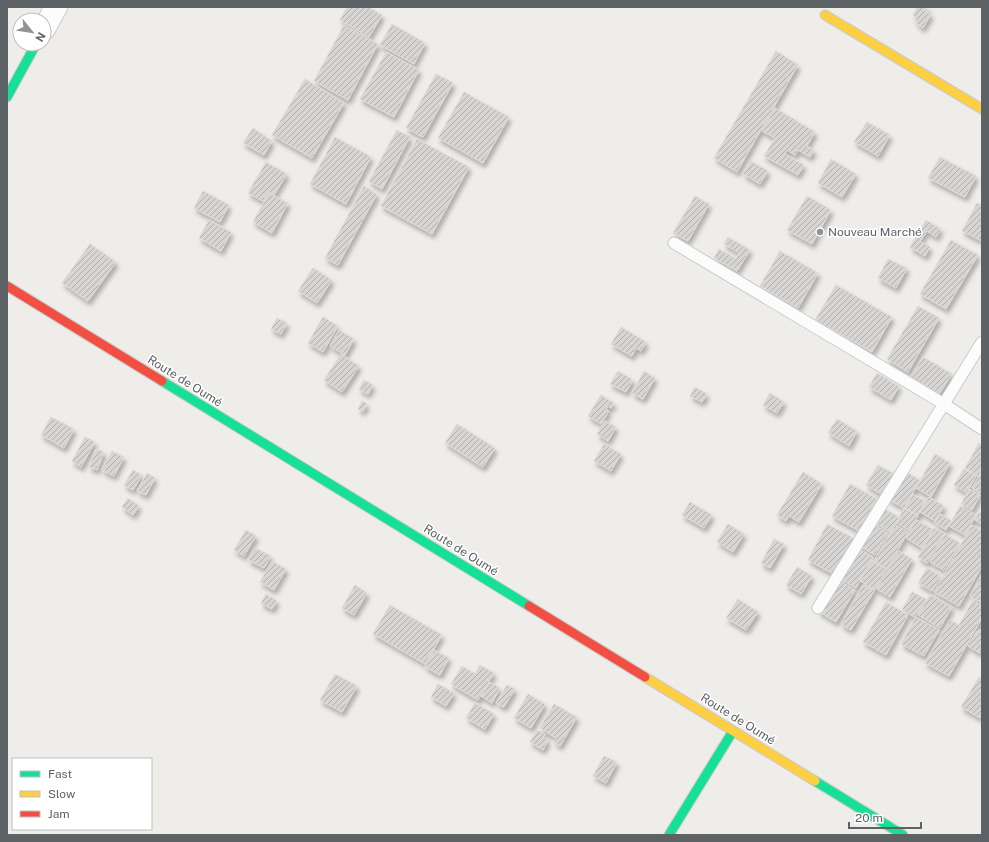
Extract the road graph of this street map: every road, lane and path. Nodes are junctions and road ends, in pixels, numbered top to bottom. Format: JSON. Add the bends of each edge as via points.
{"nodes":[{"id":1,"x":825,"y":15,"type":"dead end"},
{"id":2,"x":32,"y":52,"type":"edge"},
{"id":3,"x":7,"y":97,"type":"edge"},
{"id":4,"x":982,"y":109,"type":"edge"},
{"id":5,"x":674,"y":243,"type":"dead end"},
{"id":6,"x":7,"y":286,"type":"edge"},
{"id":7,"x":982,"y":342,"type":"edge"},
{"id":8,"x":944,"y":404,"type":"junction"},
{"id":9,"x":982,"y":429,"type":"edge"},
{"id":10,"x":818,"y":608,"type":"dead end"},
{"id":11,"x":733,"y":731,"type":"junction"},
{"id":12,"x":669,"y":835,"type":"edge"},
{"id":13,"x":903,"y":835,"type":"edge"}],
"edges":[{"from":1,"to":4,"type":"street"},
{"from":2,"to":3,"type":"street"},
{"from":5,"to":8,"type":"lane"},
{"from":6,"to":11,"type":"street","name":"Route de Oumé"},
{"from":7,"to":8,"type":"lane"},
{"from":8,"to":9,"type":"lane"},
{"from":8,"to":10,"type":"lane"},
{"from":11,"to":12,"type":"street"},
{"from":11,"to":13,"type":"street","name":"Route de Oumé"}]}
